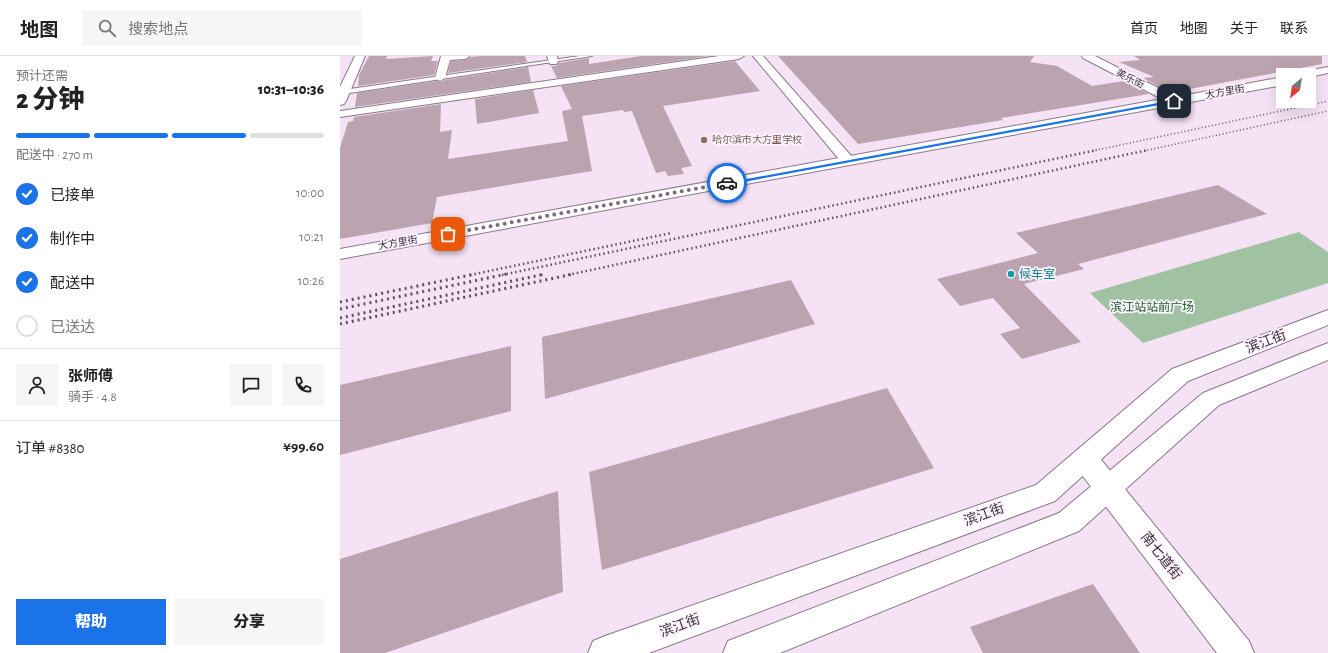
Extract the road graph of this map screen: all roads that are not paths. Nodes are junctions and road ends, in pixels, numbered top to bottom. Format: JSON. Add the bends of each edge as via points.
{"nodes":[{"id":1,"x":360,"y":56,"type":"edge"},
{"id":2,"x":465,"y":56,"type":"edge"},
{"id":3,"x":590,"y":56,"type":"edge"},
{"id":4,"x":739,"y":56,"type":"edge"},
{"id":5,"x":758,"y":56,"type":"edge"},
{"id":6,"x":1086,"y":56,"type":"edge"},
{"id":7,"x":446,"y":57,"type":"edge"},
{"id":8,"x":552,"y":59,"type":"edge"},
{"id":9,"x":1328,"y":71,"type":"edge"},
{"id":10,"x":1316,"y":73,"type":"edge"},
{"id":11,"x":1316,"y":74,"type":"edge"},
{"id":12,"x":440,"y":78,"type":"junction"},
{"id":13,"x":1276,"y":81,"type":"edge"},
{"id":14,"x":342,"y":96,"type":"edge"},
{"id":15,"x":1171,"y":100,"type":"junction"},
{"id":16,"x":340,"y":114,"type":"edge"},
{"id":17,"x":846,"y":159,"type":"junction"},
{"id":18,"x":340,"y":247,"type":"edge"},
{"id":19,"x":340,"y":254,"type":"edge"},
{"id":20,"x":1328,"y":317,"type":"edge"},
{"id":21,"x":1328,"y":351,"type":"edge"},
{"id":22,"x":1085,"y":459,"type":"junction"},
{"id":23,"x":1108,"y":488,"type":"junction"},
{"id":24,"x":605,"y":653,"type":"edge"},
{"id":25,"x":740,"y":653,"type":"edge"},
{"id":26,"x":1237,"y":653,"type":"edge"}],
"edges":[{"from":1,"to":14,"type":"main road"},
{"from":2,"to":7,"type":"street"},
{"from":3,"to":8,"type":"lane"},
{"from":4,"to":16,"type":"street"},
{"from":5,"to":17,"type":"street"},
{"from":6,"to":15,"type":"main road","name":"美乐街"},
{"from":7,"to":12,"type":"street"},
{"from":8,"to":12,"type":"lane"},
{"from":9,"to":10,"type":"main road"},
{"from":9,"to":11,"type":"main road"},
{"from":12,"to":14,"type":"lane"},
{"from":13,"to":15,"type":"main road","name":"大方里街"},
{"from":15,"to":17,"type":"main road","name":"大方里街"},
{"from":17,"to":18,"type":"main road","name":"大方里街"},
{"from":17,"to":19,"type":"main road","name":"大方里街"},
{"from":20,"to":22,"type":"main road","name":"滨江街","via":[[1180,375]]},
{"from":21,"to":23,"type":"main road","via":[[1211,399]]},
{"from":22,"to":23,"type":"main road","name":"南七道街"},
{"from":22,"to":24,"type":"main road","name":"滨江街","via":[[1045,493]]},
{"from":23,"to":25,"type":"main road","via":[[1069,522]]},
{"from":23,"to":26,"type":"main road","name":"南七道街"}]}
